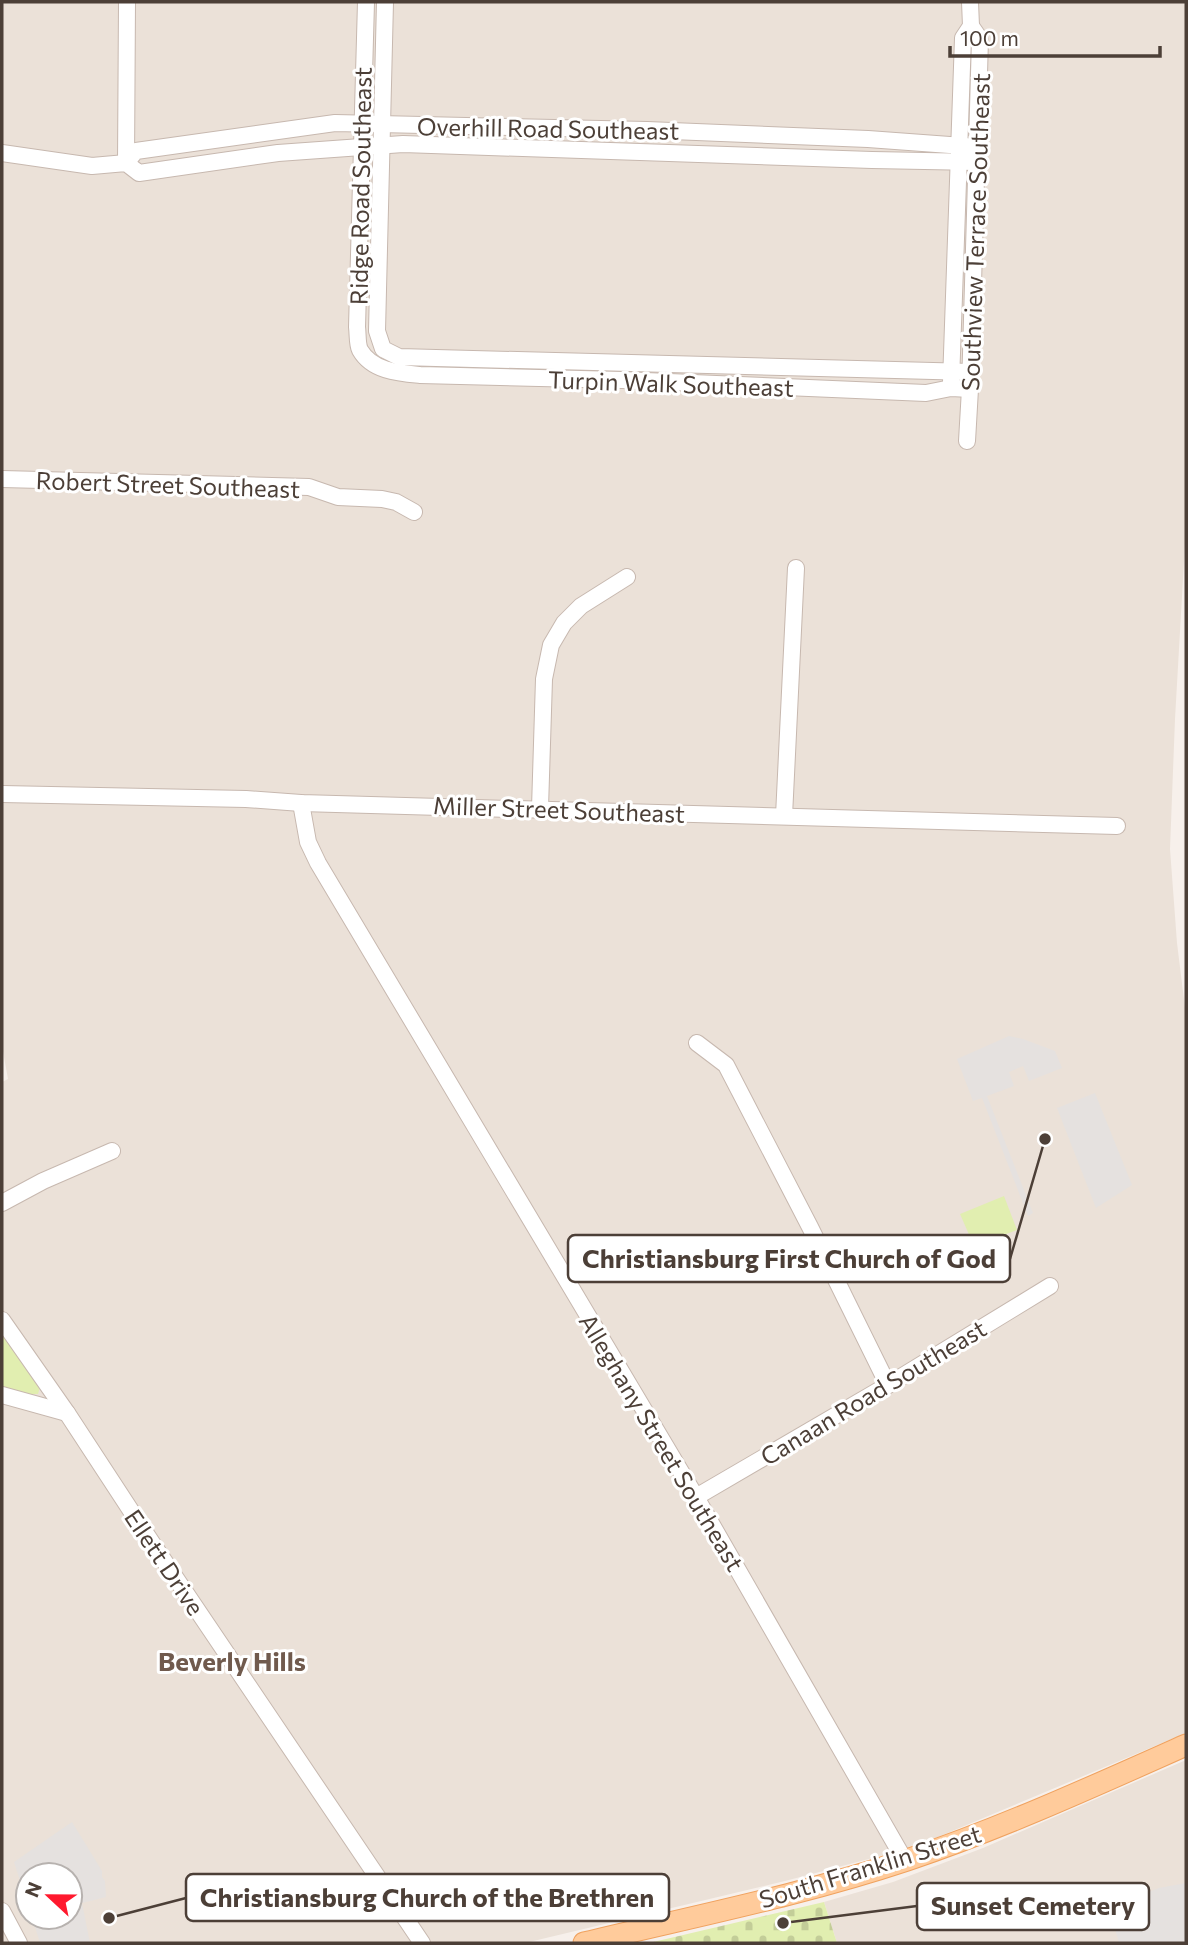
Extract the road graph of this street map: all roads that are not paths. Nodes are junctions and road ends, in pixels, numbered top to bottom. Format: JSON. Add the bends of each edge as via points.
{"nodes":[{"id":1,"x":127,"y":2,"type":"edge"},
{"id":2,"x":366,"y":2,"type":"edge"},
{"id":3,"x":385,"y":2,"type":"edge"},
{"id":4,"x":971,"y":2,"type":"edge"},
{"id":5,"x":971,"y":26,"type":"junction"},
{"id":6,"x":382,"y":124,"type":"junction"},
{"id":7,"x":362,"y":125,"type":"junction"},
{"id":8,"x":381,"y":145,"type":"junction"},
{"id":9,"x":362,"y":146,"type":"junction"},
{"id":10,"x":2,"y":153,"type":"edge"},
{"id":11,"x":958,"y":154,"type":"junction"},
{"id":12,"x":977,"y":154,"type":"junction"},
{"id":13,"x":126,"y":163,"type":"junction"},
{"id":14,"x":383,"y":349,"type":"joint"},
{"id":15,"x":372,"y":364,"type":"joint"},
{"id":16,"x":971,"y":372,"type":"junction"},
{"id":17,"x":951,"y":380,"type":"junction"},
{"id":18,"x":970,"y":389,"type":"junction"},
{"id":19,"x":967,"y":441,"type":"dead end"},
{"id":20,"x":2,"y":479,"type":"edge"},
{"id":21,"x":414,"y":512,"type":"dead end"},
{"id":22,"x":796,"y":568,"type":"dead end"},
{"id":23,"x":627,"y":577,"type":"dead end"},
{"id":24,"x":2,"y":794,"type":"edge"},
{"id":25,"x":301,"y":803,"type":"junction"},
{"id":26,"x":540,"y":808,"type":"junction"},
{"id":27,"x":784,"y":816,"type":"junction"},
{"id":28,"x":1117,"y":826,"type":"dead end"},
{"id":29,"x":698,"y":1043,"type":"dead end"},
{"id":30,"x":112,"y":1152,"type":"dead end"},
{"id":31,"x":2,"y":1203,"type":"edge"},
{"id":32,"x":1050,"y":1286,"type":"dead end"},
{"id":33,"x":2,"y":1320,"type":"edge"},
{"id":34,"x":888,"y":1385,"type":"junction"},
{"id":35,"x":2,"y":1395,"type":"edge"},
{"id":36,"x":67,"y":1413,"type":"junction"},
{"id":37,"x":696,"y":1497,"type":"junction"},
{"id":38,"x":1186,"y":1745,"type":"edge"},
{"id":39,"x":905,"y":1861,"type":"junction"},
{"id":40,"x":2,"y":1910,"type":"edge"},
{"id":41,"x":19,"y":1943,"type":"edge"},
{"id":42,"x":422,"y":1943,"type":"edge"},
{"id":43,"x":584,"y":1943,"type":"edge"}],
"edges":[{"from":1,"to":13,"type":"street"},
{"from":2,"to":7,"type":"street","name":"Ridge Road Southeast"},
{"from":3,"to":6,"type":"street","name":"Ridge Road Southeast"},
{"from":4,"to":5,"type":"street","name":"Southview Terrace Southeast"},
{"from":5,"to":11,"type":"street","name":"Southview Terrace Southeast","via":[[962,38]]},
{"from":5,"to":12,"type":"street","name":"Southview Terrace Southeast","via":[[980,39]]},
{"from":6,"to":7,"type":"street","name":"Overhill Road Southeast"},
{"from":6,"to":8,"type":"street","name":"Ridge Road Southeast"},
{"from":6,"to":11,"type":"street","name":"Overhill Road Southeast","via":[[869,139],[943,143]]},
{"from":7,"to":9,"type":"street","name":"Ridge Road Southeast"},
{"from":7,"to":13,"type":"street","name":"Overhill Road Southeast","via":[[335,124],[136,152]]},
{"from":8,"to":9,"type":"street","name":"Overhill Road Southeast"},
{"from":8,"to":11,"type":"street","name":"Overhill Road Southeast","via":[[872,160]]},
{"from":8,"to":14,"type":"street","name":"Ridge Road Southeast","via":[[377,331]]},
{"from":9,"to":13,"type":"street","name":"Overhill Road Southeast","via":[[139,173]]},
{"from":9,"to":15,"type":"street","name":"Ridge Road Southeast","via":[[357,327],[359,348]]},
{"from":10,"to":13,"type":"street","name":"Overhill Road Southeast","via":[[92,166]]},
{"from":11,"to":12,"type":"street","name":"Overhill Road Southeast"},
{"from":11,"to":17,"type":"street","name":"Southview Terrace Southeast"},
{"from":12,"to":16,"type":"street","name":"Southview Terrace Southeast"},
{"from":14,"to":17,"type":"street","name":"Turpin Walk Southeast","via":[[400,357]]},
{"from":15,"to":17,"type":"street","name":"Turpin Walk Southeast","via":[[395,373],[926,393]]},
{"from":16,"to":17,"type":"street","name":"Turpin Walk Southeast"},
{"from":16,"to":18,"type":"street","name":"Southview Terrace Southeast"},
{"from":17,"to":18,"type":"street","name":"Turpin Walk Southeast"},
{"from":18,"to":19,"type":"street","name":"Southview Terrace Southeast"},
{"from":20,"to":21,"type":"street","name":"Robert Street Southeast","via":[[309,487],[338,497],[389,501]]},
{"from":22,"to":27,"type":"street"},
{"from":23,"to":26,"type":"street","via":[[581,606],[551,645],[544,680]]},
{"from":24,"to":25,"type":"street","name":"Miller Street Southeast"},
{"from":25,"to":26,"type":"street","name":"Miller Street Southeast"},
{"from":25,"to":37,"type":"street","name":"Alleghany Street Southeast","via":[[308,842],[318,863]]},
{"from":26,"to":27,"type":"street","name":"Miller Street Southeast"},
{"from":27,"to":28,"type":"street","name":"Miller Street Southeast"},
{"from":29,"to":34,"type":"street","via":[[726,1065]]},
{"from":30,"to":31,"type":"street"},
{"from":32,"to":34,"type":"street","name":"Canaan Road Southeast"},
{"from":33,"to":36,"type":"street","name":"Ellett Drive"},
{"from":34,"to":37,"type":"street","name":"Canaan Road Southeast"},
{"from":35,"to":36,"type":"street"},
{"from":36,"to":42,"type":"street","name":"Ellett Drive"},
{"from":37,"to":39,"type":"street","name":"Alleghany Street Southeast"},
{"from":38,"to":39,"type":"main road","name":"South Franklin Street","via":[[978,1835]]},
{"from":39,"to":43,"type":"main road","name":"South Franklin Street"},
{"from":40,"to":41,"type":"street"}]}
